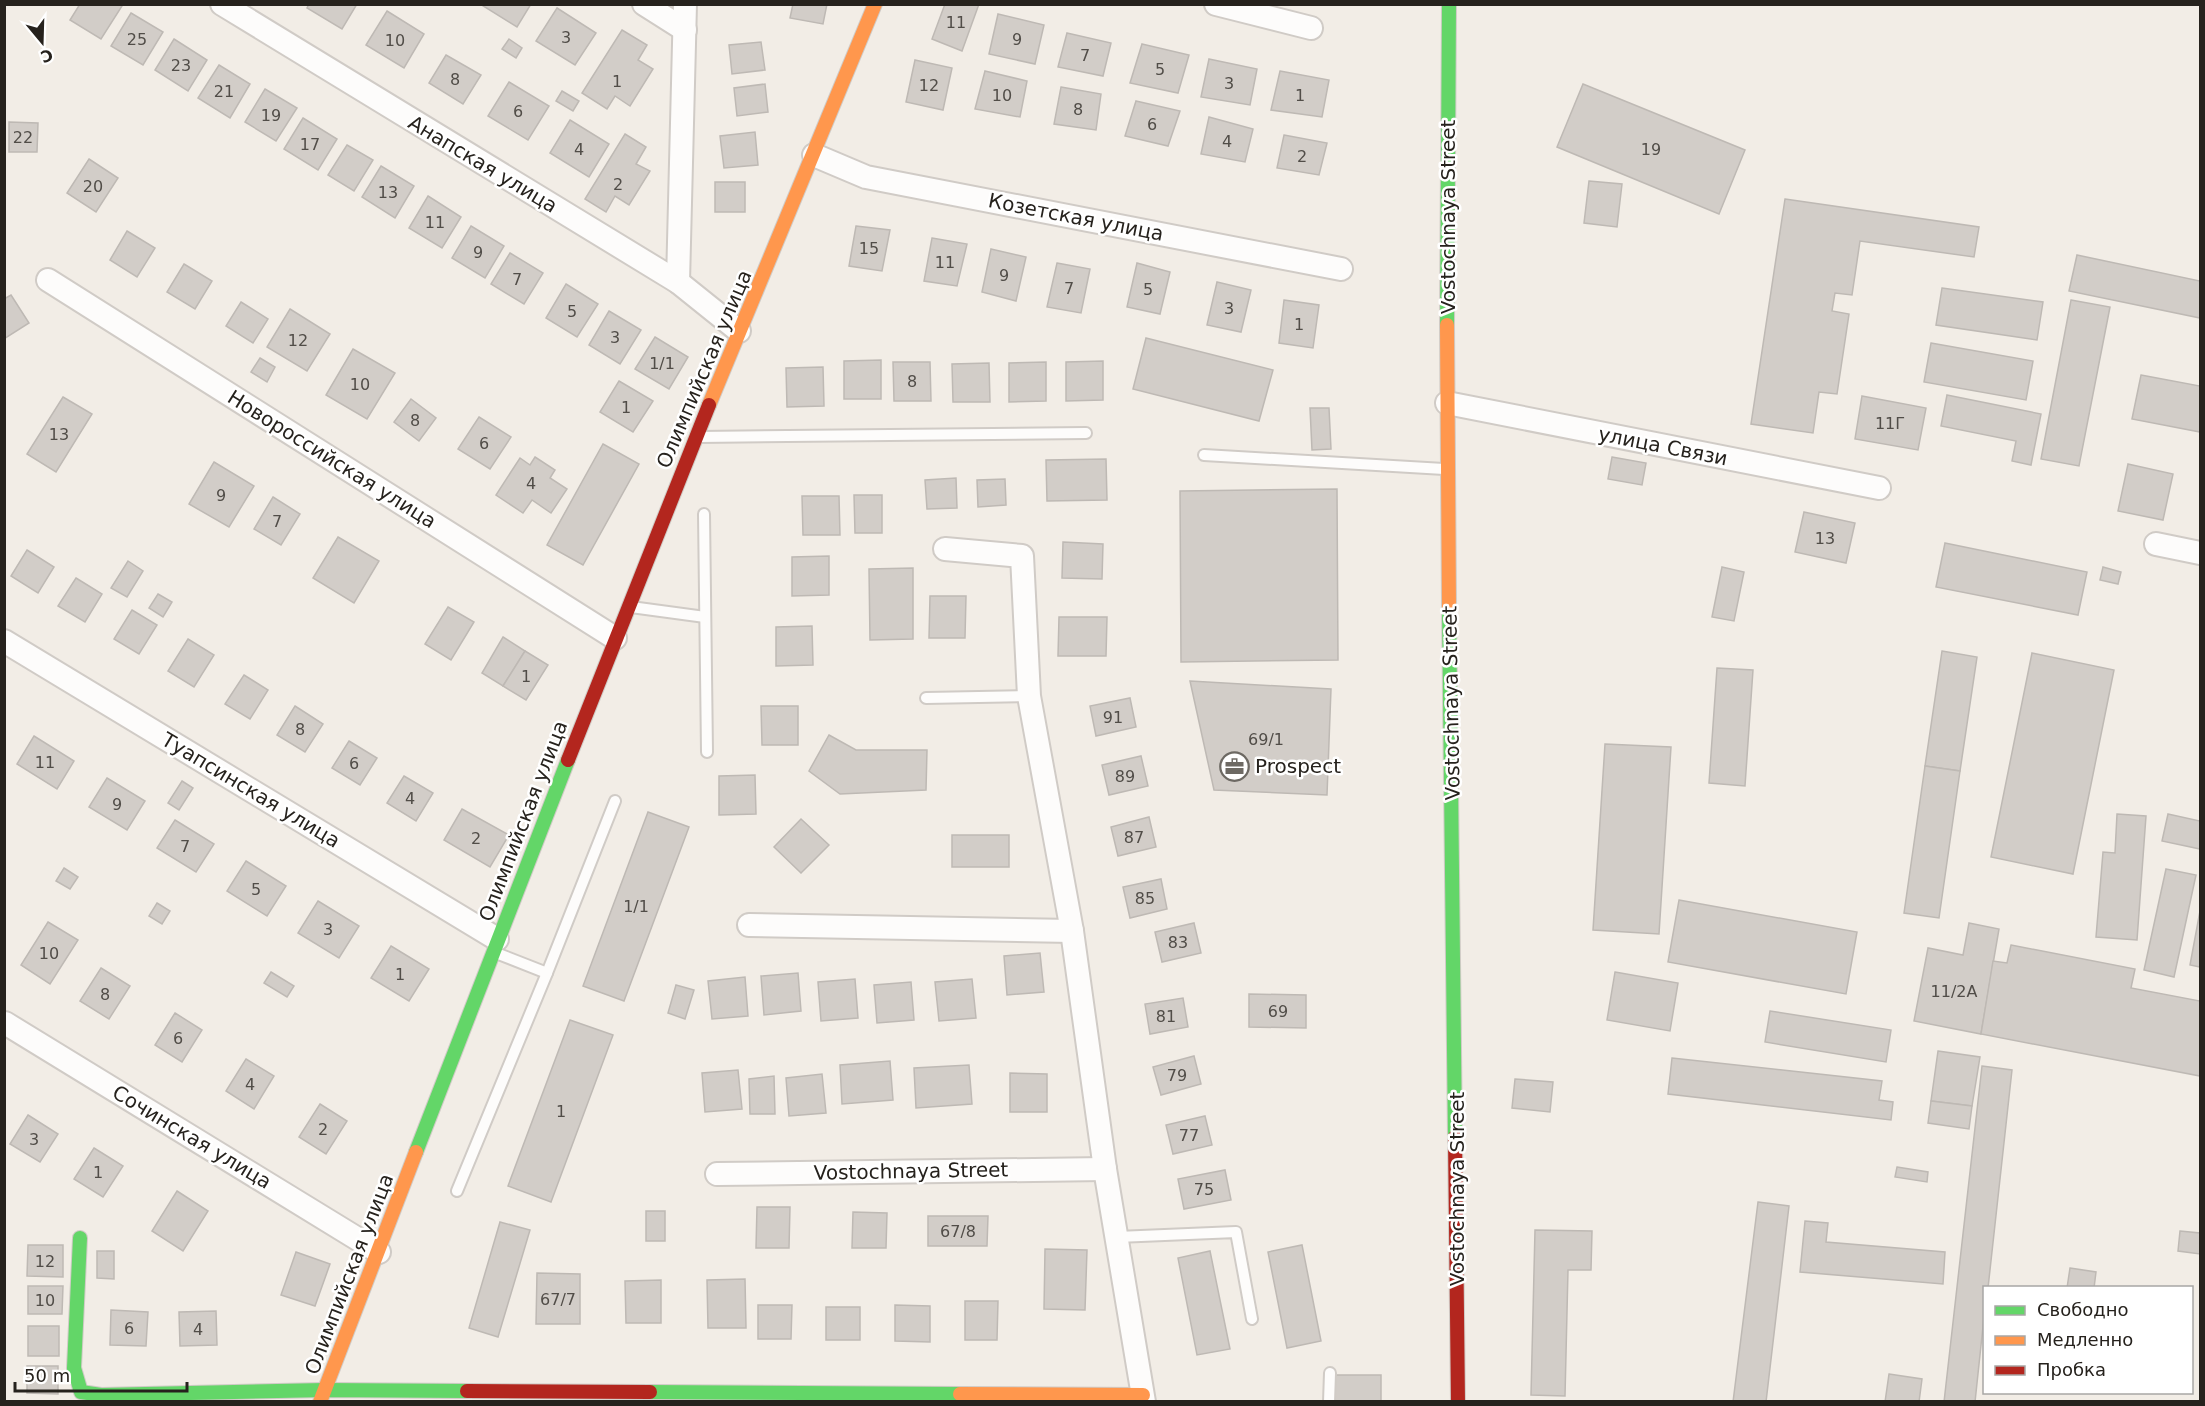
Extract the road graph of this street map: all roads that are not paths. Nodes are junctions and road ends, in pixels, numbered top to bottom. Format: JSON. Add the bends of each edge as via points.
{"nodes":[{"id":1,"x":222,"y":4,"type":"edge"},
{"id":2,"x":644,"y":4,"type":"edge"},
{"id":3,"x":685,"y":4,"type":"edge"},
{"id":4,"x":876,"y":4,"type":"edge"},
{"id":5,"x":1216,"y":4,"type":"edge"},
{"id":6,"x":1449,"y":4,"type":"edge"},
{"id":7,"x":1311,"y":28,"type":"dead end"},
{"id":8,"x":685,"y":30,"type":"junction"},
{"id":9,"x":814,"y":154,"type":"junction"},
{"id":10,"x":1341,"y":269,"type":"dead end"},
{"id":11,"x":48,"y":280,"type":"dead end"},
{"id":12,"x":678,"y":282,"type":"junction"},
{"id":13,"x":739,"y":331,"type":"junction"},
{"id":14,"x":1447,"y":403,"type":"junction"},
{"id":15,"x":1086,"y":433,"type":"dead end"},
{"id":16,"x":696,"y":437,"type":"junction"},
{"id":17,"x":1203,"y":455,"type":"dead end"},
{"id":18,"x":1448,"y":469,"type":"junction"},
{"id":19,"x":1879,"y":488,"type":"dead end"},
{"id":20,"x":704,"y":514,"type":"dead end"},
{"id":21,"x":2156,"y":544,"type":"dead end"},
{"id":22,"x":945,"y":549,"type":"dead end"},
{"id":23,"x":2200,"y":553,"type":"edge"},
{"id":24,"x":628,"y":606,"type":"junction"},
{"id":25,"x":705,"y":617,"type":"junction"},
{"id":26,"x":615,"y":638,"type":"junction"},
{"id":27,"x":4,"y":641,"type":"edge"},
{"id":28,"x":1029,"y":696,"type":"junction"},
{"id":29,"x":926,"y":698,"type":"dead end"},
{"id":30,"x":706,"y":752,"type":"dead end"},
{"id":31,"x":615,"y":801,"type":"dead end"},
{"id":32,"x":749,"y":926,"type":"dead end"},
{"id":33,"x":1072,"y":931,"type":"junction"},
{"id":34,"x":495,"y":945,"type":"junction"},
{"id":35,"x":547,"y":973,"type":"junction"},
{"id":36,"x":5,"y":1023,"type":"edge"},
{"id":37,"x":1105,"y":1169,"type":"junction"},
{"id":38,"x":717,"y":1174,"type":"dead end"},
{"id":39,"x":457,"y":1191,"type":"dead end"},
{"id":40,"x":1117,"y":1237,"type":"junction"},
{"id":41,"x":80,"y":1238,"type":"dead end"},
{"id":42,"x":379,"y":1252,"type":"junction"},
{"id":43,"x":1252,"y":1319,"type":"dead end"},
{"id":44,"x":1330,"y":1372,"type":"dead end"},
{"id":45,"x":322,"y":1396,"type":"edge"},
{"id":46,"x":1143,"y":1398,"type":"edge"},
{"id":47,"x":1329,"y":1401,"type":"edge"},
{"id":48,"x":1458,"y":1401,"type":"edge"}],
"edges":[{"from":1,"to":12,"type":"street","name":"Анапская улица"},
{"from":2,"to":8,"type":"street"},
{"from":3,"to":8,"type":"street"},
{"from":4,"to":9,"type":"street","name":"Олимпийская улица"},
{"from":5,"to":7,"type":"street"},
{"from":6,"to":14,"type":"street","name":"Vostochnaya Street"},
{"from":8,"to":12,"type":"street"},
{"from":9,"to":10,"type":"street","name":"Козетская улица","via":[[866,177]]},
{"from":9,"to":13,"type":"street","name":"Олимпийская улица"},
{"from":11,"to":26,"type":"street","name":"Новороссийская улица"},
{"from":12,"to":13,"type":"street","name":"Анапская улица"},
{"from":13,"to":16,"type":"street","name":"Олимпийская улица"},
{"from":14,"to":18,"type":"street","name":"Vostochnaya Street"},
{"from":14,"to":19,"type":"street","name":"улица Связи"},
{"from":15,"to":16,"type":"lane"},
{"from":16,"to":24,"type":"street","name":"Олимпийская улица"},
{"from":17,"to":18,"type":"lane"},
{"from":18,"to":48,"type":"street","name":"Vostochnaya Street"},
{"from":20,"to":25,"type":"lane"},
{"from":21,"to":23,"type":"street"},
{"from":22,"to":28,"type":"street","via":[[1022,556]]},
{"from":24,"to":25,"type":"lane"},
{"from":24,"to":26,"type":"street","name":"Олимпийская улица"},
{"from":25,"to":30,"type":"lane"},
{"from":26,"to":34,"type":"street","name":"Олимпийская улица"},
{"from":27,"to":34,"type":"street","name":"Туапсинская улица"},
{"from":28,"to":29,"type":"lane"},
{"from":28,"to":33,"type":"street"},
{"from":31,"to":35,"type":"lane"},
{"from":32,"to":33,"type":"street"},
{"from":33,"to":37,"type":"street"},
{"from":34,"to":35,"type":"lane"},
{"from":34,"to":42,"type":"street","name":"Олимпийская улица"},
{"from":35,"to":39,"type":"lane"},
{"from":36,"to":42,"type":"street","name":"Сочинская улица"},
{"from":37,"to":38,"type":"street","name":"Vostochnaya Street"},
{"from":37,"to":40,"type":"street"},
{"from":40,"to":43,"type":"lane","via":[[1236,1232]]},
{"from":40,"to":46,"type":"street"},
{"from":41,"to":45,"type":"street","name":"Олимпийская улица","via":[[74,1368],[81,1392]]},
{"from":42,"to":45,"type":"street","name":"Олимпийская улица"},
{"from":44,"to":47,"type":"lane"},
{"from":45,"to":46,"type":"street"}]}
